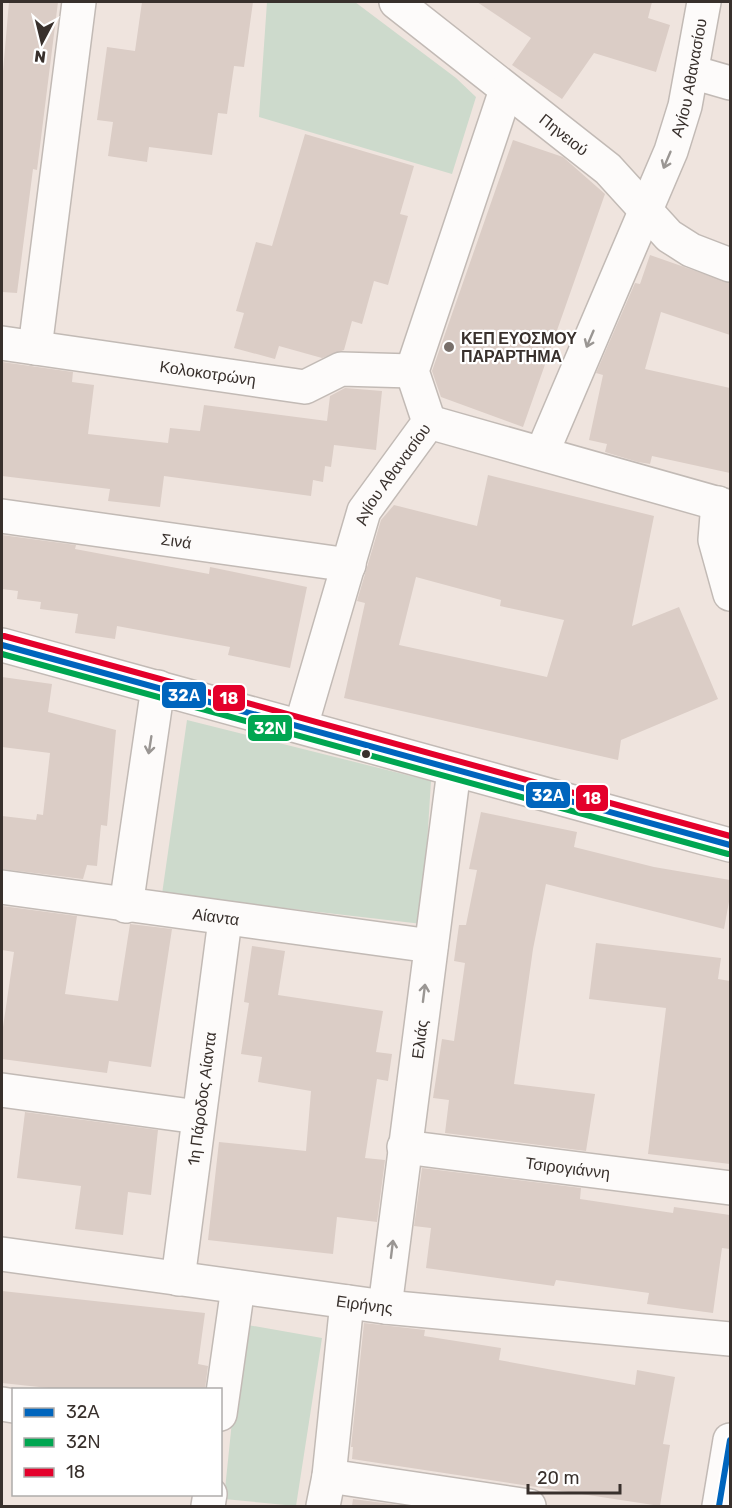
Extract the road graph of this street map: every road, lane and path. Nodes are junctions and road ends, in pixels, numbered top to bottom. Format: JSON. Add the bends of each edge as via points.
{"nodes":[{"id":1,"x":79,"y":2,"type":"edge"},
{"id":2,"x":396,"y":2,"type":"edge"},
{"id":3,"x":704,"y":2,"type":"edge"},
{"id":4,"x":692,"y":72,"type":"junction"},
{"id":5,"x":730,"y":83,"type":"edge"},
{"id":6,"x":506,"y":90,"type":"junction"},
{"id":7,"x":645,"y":209,"type":"junction"},
{"id":8,"x":730,"y":265,"type":"edge"},
{"id":9,"x":2,"y":343,"type":"edge"},
{"id":10,"x":35,"y":348,"type":"junction"},
{"id":11,"x":412,"y":370,"type":"junction"},
{"id":12,"x":429,"y":422,"type":"junction"},
{"id":13,"x":542,"y":453,"type":"junction"},
{"id":14,"x":724,"y":505,"type":"edge"},
{"id":15,"x":2,"y":516,"type":"edge"},
{"id":16,"x":349,"y":565,"type":"junction"},
{"id":17,"x":730,"y":594,"type":"edge"},
{"id":18,"x":2,"y":645,"type":"edge"},
{"id":19,"x":158,"y":687,"type":"junction"},
{"id":20,"x":301,"y":726,"type":"junction"},
{"id":21,"x":454,"y":770,"type":"junction"},
{"id":22,"x":730,"y":845,"type":"edge"},
{"id":23,"x":2,"y":887,"type":"edge"},
{"id":24,"x":126,"y":906,"type":"junction"},
{"id":25,"x":225,"y":920,"type":"junction"},
{"id":26,"x":430,"y":946,"type":"junction"},
{"id":27,"x":2,"y":1090,"type":"edge"},
{"id":28,"x":198,"y":1117,"type":"junction"},
{"id":29,"x":404,"y":1147,"type":"junction"},
{"id":30,"x":730,"y":1188,"type":"edge"},
{"id":31,"x":2,"y":1254,"type":"edge"},
{"id":32,"x":178,"y":1279,"type":"junction"},
{"id":33,"x":238,"y":1287,"type":"junction"},
{"id":34,"x":347,"y":1302,"type":"junction"},
{"id":35,"x":386,"y":1307,"type":"junction"},
{"id":36,"x":730,"y":1339,"type":"edge"},
{"id":37,"x":222,"y":1400,"type":"edge"},
{"id":38,"x":730,"y":1440,"type":"edge"},
{"id":39,"x":326,"y":1491,"type":"edge"},
{"id":40,"x":529,"y":1506,"type":"edge"},
{"id":41,"x":719,"y":1506,"type":"edge"}],
"edges":[{"from":1,"to":10,"type":"street"},
{"from":2,"to":6,"type":"street","name":"Πηνειού"},
{"from":3,"to":4,"type":"street","name":"Αγίου Αθανασίου"},
{"from":4,"to":5,"type":"street"},
{"from":4,"to":7,"type":"street","name":"Αγίου Αθανασίου","one_way":true,"via":[[674,141]]},
{"from":6,"to":7,"type":"street","name":"Πηνειού","via":[[608,169]]},
{"from":6,"to":11,"type":"street"},
{"from":7,"to":8,"type":"street","name":"Πηνειού","via":[[679,243]]},
{"from":7,"to":13,"type":"street","name":"Αγίου Αθανασίου","one_way":true},
{"from":9,"to":10,"type":"street","name":"Κολοκοτρώνη"},
{"from":10,"to":11,"type":"street","name":"Κολοκοτρώνη","via":[[305,387],[341,369]]},
{"from":11,"to":12,"type":"street","name":"Αγίου Αθανασίου"},
{"from":12,"to":13,"type":"street"},
{"from":12,"to":16,"type":"street","name":"Αγίου Αθανασίου","via":[[364,511]]},
{"from":13,"to":14,"type":"street"},
{"from":14,"to":17,"type":"street","via":[[716,540]]},
{"from":15,"to":16,"type":"street","name":"Σινά"},
{"from":16,"to":20,"type":"street","name":"Αγίου Αθανασίου"},
{"from":18,"to":19,"type":"street"},
{"from":19,"to":20,"type":"street"},
{"from":19,"to":24,"type":"street","one_way":true},
{"from":20,"to":21,"type":"street"},
{"from":21,"to":22,"type":"street"},
{"from":21,"to":26,"type":"street","name":"Ελιάς"},
{"from":23,"to":24,"type":"street","name":"Αίαντα"},
{"from":24,"to":25,"type":"street","name":"Αίαντα"},
{"from":25,"to":26,"type":"street","name":"Αίαντα"},
{"from":25,"to":28,"type":"street","name":"1η Πάροδος Αίαντα"},
{"from":29,"to":26,"type":"street","name":"Ελιάς","one_way":true},
{"from":27,"to":28,"type":"street"},
{"from":28,"to":32,"type":"street","name":"1η Πάροδος Αίαντα"},
{"from":29,"to":30,"type":"street","name":"Τσιρογιάννη"},
{"from":35,"to":29,"type":"street","name":"Ελιάς","one_way":true},
{"from":31,"to":32,"type":"street","name":"Ειρήνης"},
{"from":32,"to":33,"type":"street","name":"Ειρήνης"},
{"from":33,"to":34,"type":"street","name":"Ειρήνης"},
{"from":33,"to":37,"type":"street"},
{"from":34,"to":35,"type":"street","name":"Ειρήνης"},
{"from":34,"to":39,"type":"street"},
{"from":35,"to":36,"type":"street","name":"Ειρήνης"},
{"from":38,"to":41,"type":"street"},
{"from":39,"to":40,"type":"street"}]}
